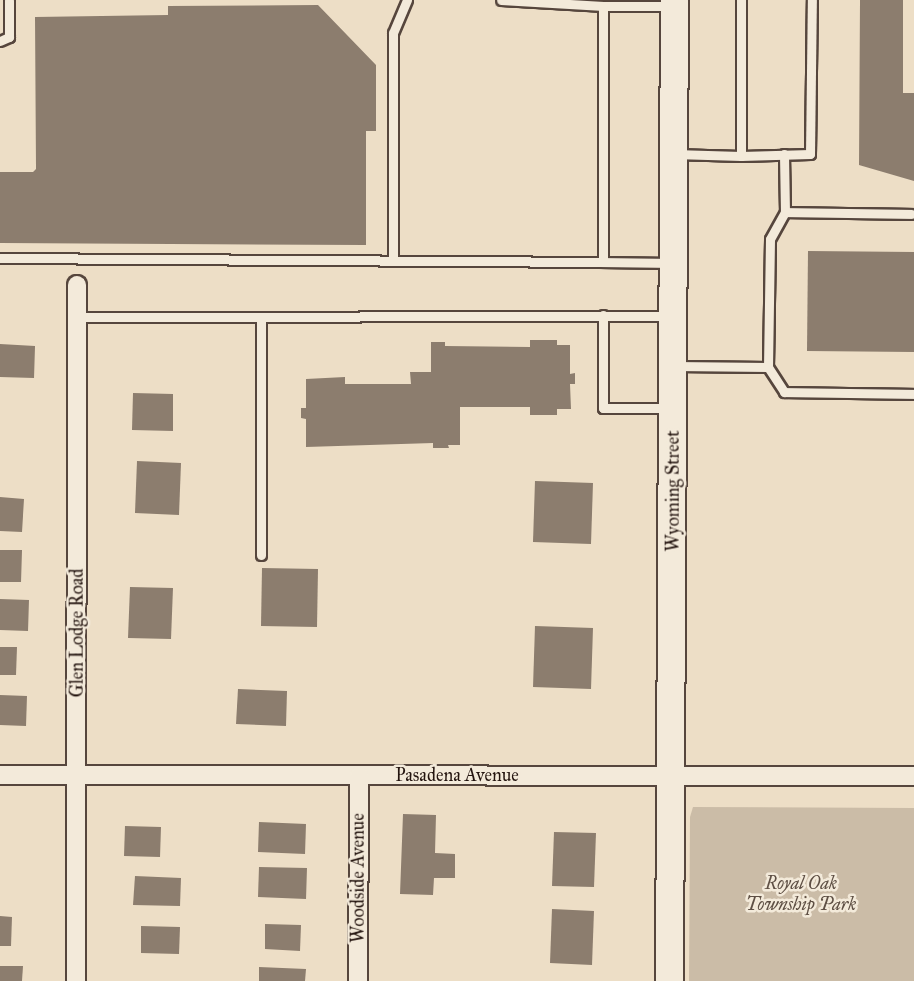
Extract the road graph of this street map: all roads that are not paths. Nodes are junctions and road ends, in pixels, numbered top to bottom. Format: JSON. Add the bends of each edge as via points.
{"nodes":[{"id":1,"x":9,"y":0,"type":"edge"},
{"id":2,"x":407,"y":0,"type":"edge"},
{"id":3,"x":501,"y":0,"type":"edge"},
{"id":4,"x":741,"y":0,"type":"edge"},
{"id":5,"x":812,"y":0,"type":"edge"},
{"id":6,"x":674,"y":3,"type":"edge"},
{"id":7,"x":603,"y":6,"type":"junction"},
{"id":8,"x":0,"y":41,"type":"edge"},
{"id":9,"x":674,"y":154,"type":"junction"},
{"id":10,"x":784,"y":154,"type":"junction"},
{"id":11,"x":741,"y":156,"type":"junction"},
{"id":12,"x":785,"y":213,"type":"junction"},
{"id":13,"x":911,"y":214,"type":"dead end"},
{"id":14,"x":0,"y":258,"type":"edge"},
{"id":15,"x":393,"y":260,"type":"junction"},
{"id":16,"x":603,"y":262,"type":"junction"},
{"id":17,"x":674,"y":263,"type":"junction"},
{"id":18,"x":77,"y":285,"type":"dead end"},
{"id":19,"x":603,"y":315,"type":"junction"},
{"id":20,"x":674,"y":316,"type":"junction"},
{"id":21,"x":77,"y":317,"type":"junction"},
{"id":22,"x":261,"y":317,"type":"junction"},
{"id":23,"x":674,"y":366,"type":"junction"},
{"id":24,"x":768,"y":368,"type":"junction"},
{"id":25,"x":914,"y":394,"type":"edge"},
{"id":26,"x":674,"y":408,"type":"junction"},
{"id":27,"x":261,"y":555,"type":"dead end"},
{"id":28,"x":671,"y":774,"type":"junction"},
{"id":29,"x":0,"y":775,"type":"edge"},
{"id":30,"x":77,"y":775,"type":"junction"},
{"id":31,"x":359,"y":776,"type":"junction"},
{"id":32,"x":914,"y":776,"type":"edge"},
{"id":33,"x":76,"y":981,"type":"edge"},
{"id":34,"x":358,"y":981,"type":"edge"},
{"id":35,"x":669,"y":981,"type":"edge"}],
"edges":[{"from":1,"to":8,"type":"lane","via":[[9,37]]},
{"from":2,"to":15,"type":"lane","via":[[393,33]]},
{"from":3,"to":7,"type":"lane"},
{"from":4,"to":11,"type":"lane"},
{"from":5,"to":10,"type":"lane","via":[[810,154]]},
{"from":6,"to":7,"type":"lane"},
{"from":6,"to":9,"type":"street","name":"Wyoming Street"},
{"from":7,"to":16,"type":"lane"},
{"from":9,"to":11,"type":"lane"},
{"from":9,"to":17,"type":"street","name":"Wyoming Street"},
{"from":10,"to":11,"type":"lane"},
{"from":10,"to":12,"type":"lane"},
{"from":12,"to":13,"type":"lane"},
{"from":12,"to":24,"type":"lane","via":[[770,239]]},
{"from":14,"to":15,"type":"lane"},
{"from":15,"to":16,"type":"lane"},
{"from":16,"to":17,"type":"lane"},
{"from":17,"to":20,"type":"street","name":"Wyoming Street"},
{"from":18,"to":21,"type":"street","name":"Glen Lodge Road"},
{"from":19,"to":20,"type":"lane"},
{"from":19,"to":22,"type":"lane"},
{"from":19,"to":26,"type":"lane","via":[[603,408]]},
{"from":20,"to":23,"type":"street","name":"Wyoming Street"},
{"from":21,"to":22,"type":"lane"},
{"from":21,"to":30,"type":"street","name":"Glen Lodge Road"},
{"from":22,"to":27,"type":"lane"},
{"from":23,"to":24,"type":"lane"},
{"from":23,"to":26,"type":"street","name":"Wyoming Street"},
{"from":24,"to":25,"type":"lane","via":[[784,392]]},
{"from":26,"to":28,"type":"street","name":"Wyoming Street"},
{"from":28,"to":31,"type":"street","name":"Pasadena Avenue"},
{"from":28,"to":32,"type":"street","name":"Pasadena Avenue"},
{"from":28,"to":35,"type":"street","name":"Wyoming Street"},
{"from":29,"to":30,"type":"street","name":"Pasadena Avenue"},
{"from":30,"to":31,"type":"street","name":"Pasadena Avenue"},
{"from":30,"to":33,"type":"street","name":"Glen Lodge Road"},
{"from":31,"to":34,"type":"street","name":"Woodside Avenue"}]}
